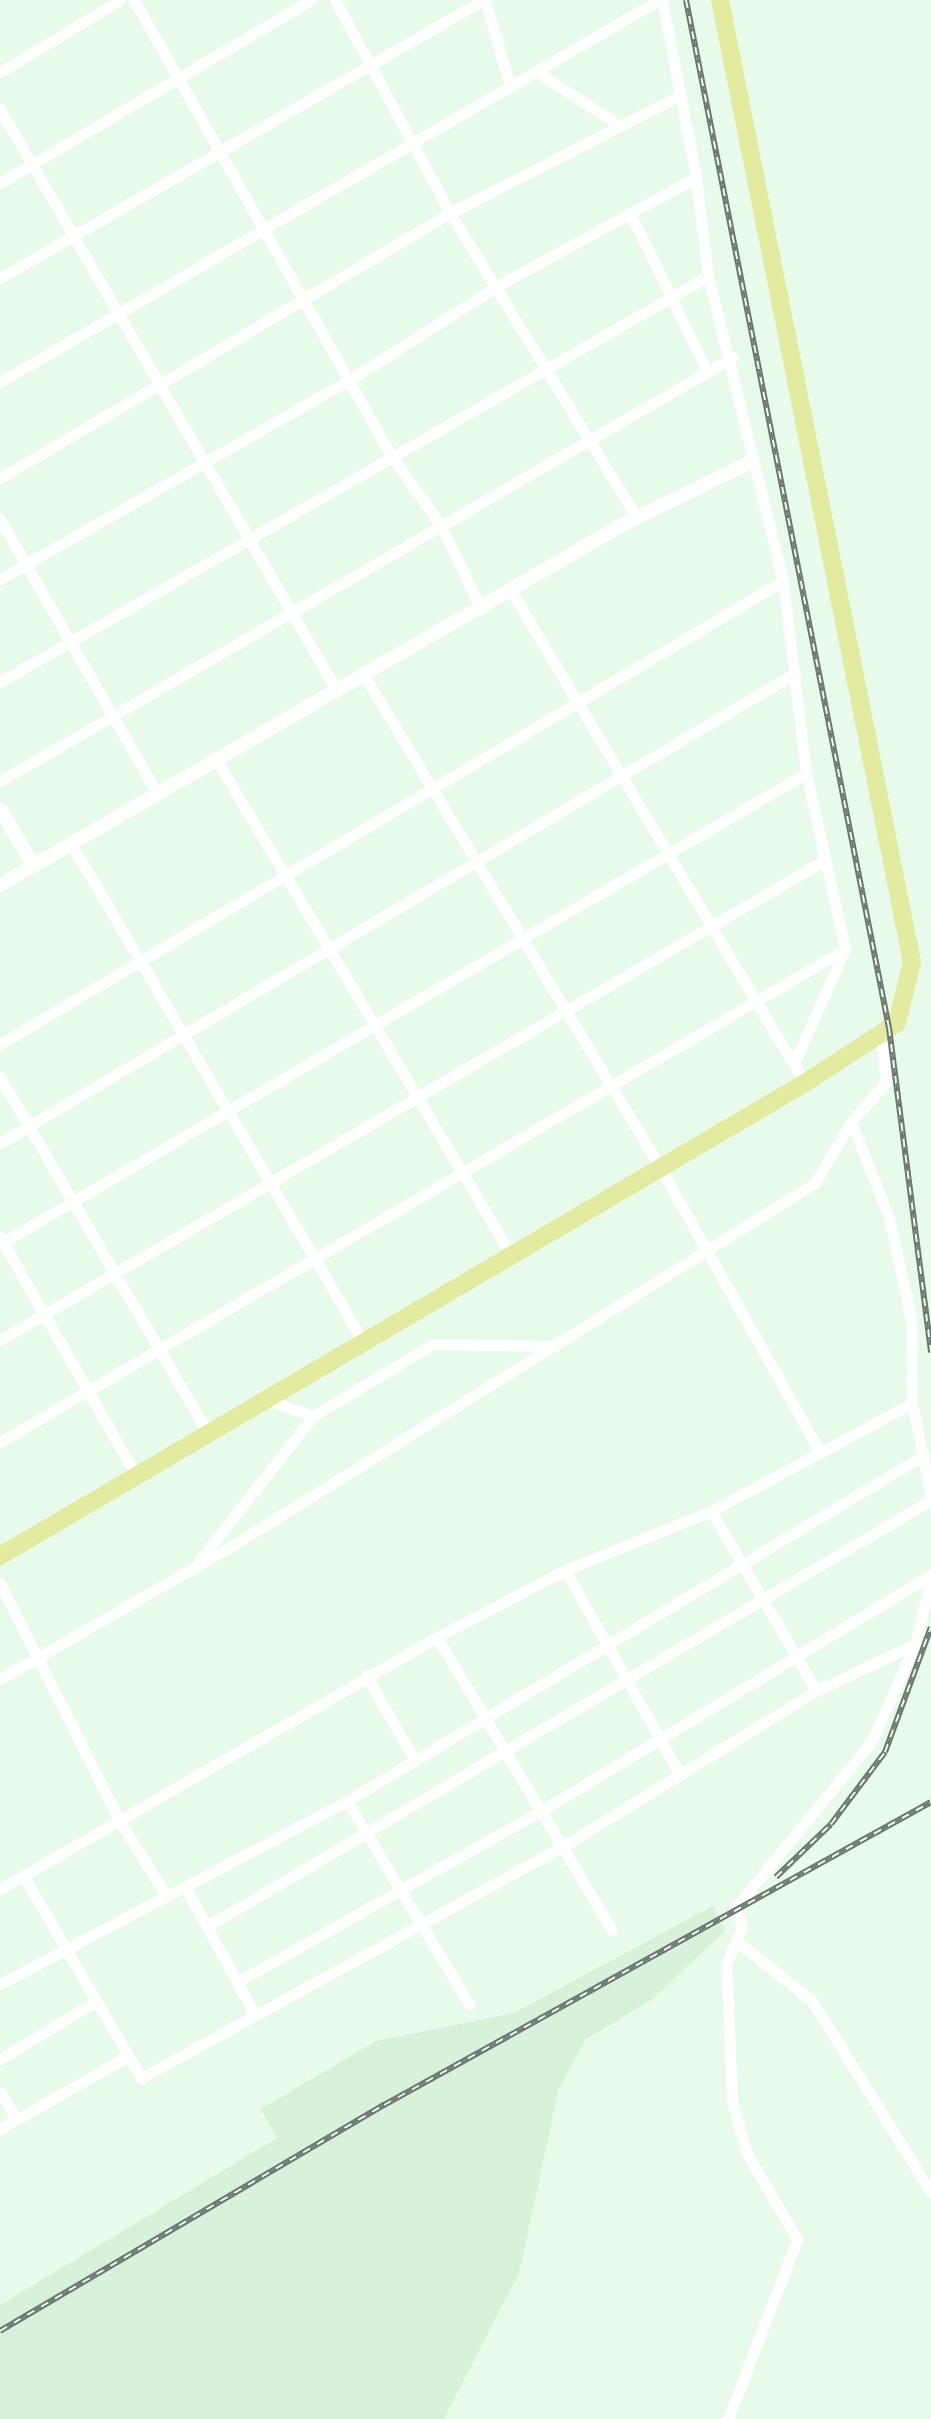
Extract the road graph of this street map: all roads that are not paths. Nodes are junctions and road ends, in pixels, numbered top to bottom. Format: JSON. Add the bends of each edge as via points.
{"nodes":[{"id":1,"x":120,"y":0,"type":"edge"},
{"id":2,"x":134,"y":0,"type":"edge"},
{"id":3,"x":311,"y":0,"type":"edge"},
{"id":4,"x":335,"y":0,"type":"edge"},
{"id":5,"x":484,"y":0,"type":"edge"},
{"id":6,"x":661,"y":0,"type":"edge"},
{"id":7,"x":720,"y":0,"type":"edge"},
{"id":8,"x":373,"y":64,"type":"junction"},
{"id":9,"x":536,"y":71,"type":"junction"},
{"id":10,"x":0,"y":72,"type":"edge"},
{"id":11,"x":178,"y":78,"type":"junction"},
{"id":12,"x":510,"y":86,"type":"junction"},
{"id":13,"x":677,"y":97,"type":"junction"},
{"id":14,"x":0,"y":109,"type":"edge"},
{"id":15,"x":620,"y":126,"type":"junction"},
{"id":16,"x":412,"y":142,"type":"junction"},
{"id":17,"x":217,"y":153,"type":"junction"},
{"id":18,"x":34,"y":163,"type":"junction"},
{"id":19,"x":696,"y":177,"type":"junction"},
{"id":20,"x":0,"y":183,"type":"edge"},
{"id":21,"x":450,"y":213,"type":"junction"},
{"id":22,"x":630,"y":213,"type":"junction"},
{"id":23,"x":261,"y":230,"type":"junction"},
{"id":24,"x":75,"y":234,"type":"junction"},
{"id":25,"x":708,"y":276,"type":"junction"},
{"id":26,"x":0,"y":278,"type":"edge"},
{"id":27,"x":500,"y":284,"type":"junction"},
{"id":28,"x":674,"y":296,"type":"junction"},
{"id":29,"x":304,"y":300,"type":"junction"},
{"id":30,"x":120,"y":312,"type":"junction"},
{"id":31,"x":732,"y":356,"type":"junction"},
{"id":32,"x":549,"y":368,"type":"junction"},
{"id":33,"x":707,"y":371,"type":"junction"},
{"id":34,"x":351,"y":380,"type":"junction"},
{"id":35,"x":0,"y":382,"type":"edge"},
{"id":36,"x":157,"y":386,"type":"junction"},
{"id":37,"x":593,"y":438,"type":"junction"},
{"id":38,"x":392,"y":457,"type":"junction"},
{"id":39,"x":202,"y":460,"type":"junction"},
{"id":40,"x":750,"y":462,"type":"junction"},
{"id":41,"x":0,"y":478,"type":"edge"},
{"id":42,"x":637,"y":518,"type":"junction"},
{"id":43,"x":0,"y":519,"type":"edge"},
{"id":44,"x":441,"y":526,"type":"junction"},
{"id":45,"x":246,"y":541,"type":"junction"},
{"id":46,"x":25,"y":564,"type":"junction"},
{"id":47,"x":0,"y":579,"type":"edge"},
{"id":48,"x":783,"y":580,"type":"junction"},
{"id":49,"x":511,"y":591,"type":"junction"},
{"id":50,"x":481,"y":608,"type":"junction"},
{"id":51,"x":291,"y":612,"type":"junction"},
{"id":52,"x":70,"y":642,"type":"junction"},
{"id":53,"x":795,"y":673,"type":"junction"},
{"id":54,"x":364,"y":676,"type":"junction"},
{"id":55,"x":0,"y":682,"type":"edge"},
{"id":56,"x":337,"y":691,"type":"junction"},
{"id":57,"x":578,"y":698,"type":"junction"},
{"id":58,"x":113,"y":716,"type":"junction"},
{"id":59,"x":217,"y":761,"type":"junction"},
{"id":60,"x":806,"y":773,"type":"junction"},
{"id":61,"x":624,"y":776,"type":"junction"},
{"id":62,"x":0,"y":781,"type":"edge"},
{"id":63,"x":433,"y":790,"type":"junction"},
{"id":64,"x":158,"y":795,"type":"junction"},
{"id":65,"x":0,"y":809,"type":"edge"},
{"id":66,"x":72,"y":845,"type":"junction"},
{"id":67,"x":668,"y":851,"type":"junction"},
{"id":68,"x":823,"y":861,"type":"junction"},
{"id":69,"x":478,"y":865,"type":"junction"},
{"id":70,"x":34,"y":866,"type":"junction"},
{"id":71,"x":287,"y":878,"type":"junction"},
{"id":72,"x":0,"y":885,"type":"edge"},
{"id":73,"x":712,"y":924,"type":"junction"},
{"id":74,"x":522,"y":938,"type":"junction"},
{"id":75,"x":845,"y":949,"type":"junction"},
{"id":76,"x":331,"y":952,"type":"junction"},
{"id":77,"x":142,"y":964,"type":"junction"},
{"id":78,"x":756,"y":1000,"type":"junction"},
{"id":79,"x":566,"y":1011,"type":"junction"},
{"id":80,"x":374,"y":1024,"type":"junction"},
{"id":81,"x":881,"y":1034,"type":"junction"},
{"id":82,"x":184,"y":1036,"type":"junction"},
{"id":83,"x":0,"y":1044,"type":"edge"},
{"id":84,"x":794,"y":1063,"type":"junction"},
{"id":85,"x":0,"y":1077,"type":"edge"},
{"id":86,"x":806,"y":1083,"type":"junction"},
{"id":87,"x":611,"y":1085,"type":"junction"},
{"id":88,"x":419,"y":1100,"type":"junction"},
{"id":89,"x":228,"y":1110,"type":"junction"},
{"id":90,"x":850,"y":1122,"type":"junction"},
{"id":91,"x":29,"y":1126,"type":"junction"},
{"id":92,"x":0,"y":1143,"type":"edge"},
{"id":93,"x":662,"y":1168,"type":"junction"},
{"id":94,"x":462,"y":1172,"type":"junction"},
{"id":95,"x":272,"y":1186,"type":"junction"},
{"id":96,"x":73,"y":1202,"type":"junction"},
{"id":97,"x":1,"y":1241,"type":"edge"},
{"id":98,"x":706,"y":1253,"type":"junction"},
{"id":99,"x":512,"y":1256,"type":"junction"},
{"id":100,"x":314,"y":1258,"type":"junction"},
{"id":101,"x":116,"y":1274,"type":"junction"},
{"id":102,"x":44,"y":1314,"type":"junction"},
{"id":103,"x":0,"y":1340,"type":"edge"},
{"id":104,"x":364,"y":1343,"type":"junction"},
{"id":105,"x":555,"y":1346,"type":"junction"},
{"id":106,"x":159,"y":1349,"type":"junction"},
{"id":107,"x":88,"y":1390,"type":"junction"},
{"id":108,"x":267,"y":1400,"type":"junction"},
{"id":109,"x":912,"y":1403,"type":"junction"},
{"id":110,"x":314,"y":1416,"type":"junction"},
{"id":111,"x":209,"y":1434,"type":"junction"},
{"id":112,"x":0,"y":1442,"type":"edge"},
{"id":113,"x":819,"y":1451,"type":"junction"},
{"id":114,"x":924,"y":1455,"type":"junction"},
{"id":115,"x":137,"y":1476,"type":"junction"},
{"id":116,"x":931,"y":1499,"type":"edge"},
{"id":117,"x":711,"y":1511,"type":"junction"},
{"id":118,"x":0,"y":1556,"type":"edge"},
{"id":119,"x":741,"y":1563,"type":"junction"},
{"id":120,"x":194,"y":1568,"type":"junction"},
{"id":121,"x":565,"y":1570,"type":"junction"},
{"id":122,"x":931,"y":1577,"type":"edge"},
{"id":123,"x":0,"y":1583,"type":"edge"},
{"id":124,"x":762,"y":1600,"type":"junction"},
{"id":125,"x":437,"y":1637,"type":"junction"},
{"id":126,"x":604,"y":1644,"type":"junction"},
{"id":127,"x":916,"y":1644,"type":"junction"},
{"id":128,"x":795,"y":1654,"type":"junction"},
{"id":129,"x":40,"y":1658,"type":"junction"},
{"id":130,"x":366,"y":1675,"type":"junction"},
{"id":131,"x":0,"y":1679,"type":"edge"},
{"id":132,"x":624,"y":1680,"type":"junction"},
{"id":133,"x":816,"y":1691,"type":"junction"},
{"id":134,"x":486,"y":1720,"type":"junction"},
{"id":135,"x":656,"y":1737,"type":"junction"},
{"id":136,"x":508,"y":1755,"type":"junction"},
{"id":137,"x":415,"y":1761,"type":"junction"},
{"id":138,"x":679,"y":1773,"type":"junction"},
{"id":139,"x":348,"y":1800,"type":"junction"},
{"id":140,"x":541,"y":1811,"type":"junction"},
{"id":141,"x":118,"y":1818,"type":"junction"},
{"id":142,"x":369,"y":1836,"type":"junction"},
{"id":143,"x":562,"y":1847,"type":"junction"},
{"id":144,"x":23,"y":1875,"type":"junction"},
{"id":145,"x":185,"y":1886,"type":"junction"},
{"id":146,"x":0,"y":1889,"type":"edge"},
{"id":147,"x":402,"y":1892,"type":"junction"},
{"id":148,"x":167,"y":1897,"type":"junction"},
{"id":149,"x":423,"y":1926,"type":"junction"},
{"id":150,"x":206,"y":1927,"type":"junction"},
{"id":151,"x":612,"y":1930,"type":"dead end"},
{"id":152,"x":738,"y":1943,"type":"junction"},
{"id":153,"x":64,"y":1947,"type":"junction"},
{"id":154,"x":237,"y":1982,"type":"junction"},
{"id":155,"x":0,"y":1984,"type":"edge"},
{"id":156,"x":96,"y":2002,"type":"junction"},
{"id":157,"x":469,"y":2004,"type":"dead end"},
{"id":158,"x":254,"y":2013,"type":"junction"},
{"id":159,"x":128,"y":2056,"type":"junction"},
{"id":160,"x":0,"y":2059,"type":"edge"},
{"id":161,"x":0,"y":2092,"type":"edge"},
{"id":162,"x":16,"y":2120,"type":"junction"},
{"id":163,"x":0,"y":2129,"type":"edge"},
{"id":164,"x":931,"y":2192,"type":"edge"},
{"id":165,"x":728,"y":2419,"type":"edge"}],
"edges":[{"from":1,"to":10,"type":"street"},
{"from":2,"to":11,"type":"street"},
{"from":3,"to":11,"type":"street"},
{"from":4,"to":8,"type":"street"},
{"from":5,"to":8,"type":"street"},
{"from":5,"to":12,"type":"street"},
{"from":6,"to":9,"type":"street"},
{"from":6,"to":13,"type":"street"},
{"from":7,"to":81,"type":"main road","via":[[912,962],[897,1023]]},
{"from":8,"to":16,"type":"street"},
{"from":8,"to":17,"type":"street"},
{"from":9,"to":12,"type":"street"},
{"from":9,"to":15,"type":"street"},
{"from":11,"to":17,"type":"street"},
{"from":11,"to":18,"type":"street"},
{"from":12,"to":16,"type":"street"},
{"from":13,"to":15,"type":"street"},
{"from":13,"to":19,"type":"street"},
{"from":14,"to":18,"type":"street"},
{"from":15,"to":21,"type":"street"},
{"from":16,"to":21,"type":"street"},
{"from":16,"to":23,"type":"street"},
{"from":17,"to":23,"type":"street"},
{"from":17,"to":24,"type":"street"},
{"from":18,"to":20,"type":"street"},
{"from":18,"to":24,"type":"street"},
{"from":19,"to":22,"type":"street"},
{"from":19,"to":25,"type":"street"},
{"from":21,"to":27,"type":"street"},
{"from":21,"to":29,"type":"street"},
{"from":22,"to":27,"type":"street"},
{"from":22,"to":28,"type":"street"},
{"from":23,"to":29,"type":"street"},
{"from":23,"to":30,"type":"street"},
{"from":24,"to":26,"type":"street"},
{"from":24,"to":30,"type":"street"},
{"from":25,"to":28,"type":"street"},
{"from":25,"to":31,"type":"street"},
{"from":27,"to":32,"type":"street"},
{"from":27,"to":34,"type":"street"},
{"from":28,"to":32,"type":"street"},
{"from":28,"to":33,"type":"street"},
{"from":29,"to":34,"type":"street"},
{"from":29,"to":36,"type":"street"},
{"from":30,"to":35,"type":"street"},
{"from":30,"to":36,"type":"street"},
{"from":31,"to":33,"type":"street"},
{"from":31,"to":40,"type":"street"},
{"from":32,"to":37,"type":"street"},
{"from":32,"to":38,"type":"street"},
{"from":33,"to":37,"type":"street"},
{"from":34,"to":38,"type":"street"},
{"from":34,"to":39,"type":"street"},
{"from":36,"to":39,"type":"street"},
{"from":36,"to":41,"type":"street"},
{"from":37,"to":42,"type":"street"},
{"from":37,"to":44,"type":"street"},
{"from":38,"to":44,"type":"street"},
{"from":38,"to":45,"type":"street"},
{"from":39,"to":45,"type":"street"},
{"from":39,"to":46,"type":"street"},
{"from":40,"to":42,"type":"street"},
{"from":40,"to":48,"type":"street"},
{"from":42,"to":49,"type":"street"},
{"from":43,"to":46,"type":"street"},
{"from":44,"to":50,"type":"street"},
{"from":44,"to":51,"type":"street"},
{"from":45,"to":51,"type":"street"},
{"from":45,"to":52,"type":"street"},
{"from":46,"to":47,"type":"street"},
{"from":46,"to":52,"type":"street"},
{"from":48,"to":53,"type":"street"},
{"from":48,"to":57,"type":"street"},
{"from":49,"to":50,"type":"street"},
{"from":49,"to":57,"type":"street"},
{"from":50,"to":54,"type":"street"},
{"from":51,"to":56,"type":"street"},
{"from":51,"to":58,"type":"street"},
{"from":52,"to":55,"type":"street"},
{"from":52,"to":58,"type":"street"},
{"from":53,"to":60,"type":"street"},
{"from":53,"to":61,"type":"street"},
{"from":54,"to":56,"type":"street"},
{"from":54,"to":63,"type":"street"},
{"from":56,"to":59,"type":"street"},
{"from":57,"to":61,"type":"street"},
{"from":57,"to":63,"type":"street"},
{"from":58,"to":62,"type":"street"},
{"from":58,"to":64,"type":"street"},
{"from":59,"to":64,"type":"street"},
{"from":59,"to":71,"type":"street"},
{"from":60,"to":67,"type":"street"},
{"from":60,"to":68,"type":"street"},
{"from":61,"to":67,"type":"street"},
{"from":61,"to":69,"type":"street"},
{"from":63,"to":69,"type":"street"},
{"from":63,"to":71,"type":"street"},
{"from":64,"to":66,"type":"street"},
{"from":65,"to":70,"type":"street"},
{"from":66,"to":70,"type":"street"},
{"from":66,"to":77,"type":"street"},
{"from":67,"to":73,"type":"street"},
{"from":67,"to":74,"type":"street"},
{"from":68,"to":73,"type":"street"},
{"from":68,"to":75,"type":"street"},
{"from":69,"to":74,"type":"street"},
{"from":69,"to":76,"type":"street"},
{"from":70,"to":72,"type":"street"},
{"from":71,"to":76,"type":"street"},
{"from":71,"to":77,"type":"street"},
{"from":73,"to":78,"type":"street"},
{"from":73,"to":79,"type":"street"},
{"from":74,"to":79,"type":"street"},
{"from":74,"to":80,"type":"street"},
{"from":75,"to":78,"type":"street"},
{"from":75,"to":84,"type":"street"},
{"from":76,"to":80,"type":"street"},
{"from":76,"to":82,"type":"street"},
{"from":77,"to":82,"type":"street"},
{"from":77,"to":83,"type":"street"},
{"from":78,"to":84,"type":"street"},
{"from":78,"to":87,"type":"street"},
{"from":79,"to":87,"type":"street"},
{"from":79,"to":88,"type":"street"},
{"from":80,"to":88,"type":"street"},
{"from":80,"to":89,"type":"street"},
{"from":81,"to":86,"type":"main road"},
{"from":81,"to":90,"type":"street","via":[[886,1082]]},
{"from":82,"to":89,"type":"street"},
{"from":82,"to":91,"type":"street"},
{"from":84,"to":86,"type":"street"},
{"from":85,"to":91,"type":"street"},
{"from":86,"to":93,"type":"main road"},
{"from":87,"to":93,"type":"street"},
{"from":87,"to":94,"type":"street"},
{"from":88,"to":94,"type":"street"},
{"from":88,"to":95,"type":"street"},
{"from":89,"to":95,"type":"street"},
{"from":89,"to":96,"type":"street"},
{"from":90,"to":98,"type":"street","via":[[815,1183]]},
{"from":90,"to":109,"type":"street","via":[[889,1217],[908,1302]]},
{"from":91,"to":92,"type":"street"},
{"from":91,"to":96,"type":"street"},
{"from":93,"to":98,"type":"street"},
{"from":93,"to":99,"type":"main road"},
{"from":94,"to":99,"type":"street"},
{"from":94,"to":100,"type":"street"},
{"from":95,"to":100,"type":"street"},
{"from":95,"to":101,"type":"street"},
{"from":96,"to":97,"type":"street"},
{"from":96,"to":101,"type":"street"},
{"from":97,"to":102,"type":"street"},
{"from":98,"to":105,"type":"street"},
{"from":98,"to":113,"type":"street"},
{"from":99,"to":104,"type":"main road"},
{"from":100,"to":104,"type":"street"},
{"from":100,"to":106,"type":"street"},
{"from":101,"to":102,"type":"street"},
{"from":101,"to":106,"type":"street"},
{"from":102,"to":103,"type":"street"},
{"from":102,"to":107,"type":"street"},
{"from":104,"to":108,"type":"main road"},
{"from":105,"to":110,"type":"street","via":[[433,1344]]},
{"from":105,"to":120,"type":"street"},
{"from":106,"to":107,"type":"street"},
{"from":106,"to":111,"type":"street"},
{"from":107,"to":112,"type":"street"},
{"from":107,"to":115,"type":"street"},
{"from":108,"to":110,"type":"street"},
{"from":108,"to":111,"type":"main road"},
{"from":109,"to":113,"type":"street"},
{"from":109,"to":114,"type":"street"},
{"from":110,"to":120,"type":"street"},
{"from":111,"to":115,"type":"main road"},
{"from":113,"to":117,"type":"street"},
{"from":114,"to":116,"type":"street"},
{"from":114,"to":119,"type":"street"},
{"from":115,"to":118,"type":"main road"},
{"from":116,"to":124,"type":"street"},
{"from":117,"to":119,"type":"street"},
{"from":117,"to":121,"type":"street"},
{"from":119,"to":124,"type":"street"},
{"from":119,"to":126,"type":"street"},
{"from":120,"to":129,"type":"street"},
{"from":121,"to":125,"type":"street"},
{"from":121,"to":126,"type":"street"},
{"from":122,"to":127,"type":"street"},
{"from":122,"to":128,"type":"street"},
{"from":123,"to":129,"type":"street"},
{"from":124,"to":128,"type":"street"},
{"from":124,"to":132,"type":"street"},
{"from":125,"to":130,"type":"street"},
{"from":125,"to":134,"type":"street"},
{"from":126,"to":132,"type":"street"},
{"from":126,"to":134,"type":"street"},
{"from":127,"to":133,"type":"street"},
{"from":127,"to":152,"type":"street","via":[[871,1742],[736,1907]]},
{"from":128,"to":133,"type":"street"},
{"from":128,"to":135,"type":"street"},
{"from":129,"to":131,"type":"street"},
{"from":129,"to":141,"type":"street"},
{"from":130,"to":137,"type":"street"},
{"from":130,"to":141,"type":"street"},
{"from":132,"to":135,"type":"street"},
{"from":132,"to":136,"type":"street"},
{"from":133,"to":138,"type":"street"},
{"from":134,"to":136,"type":"street"},
{"from":134,"to":137,"type":"street"},
{"from":135,"to":138,"type":"street"},
{"from":135,"to":140,"type":"street"},
{"from":136,"to":140,"type":"street"},
{"from":136,"to":142,"type":"street"},
{"from":137,"to":139,"type":"street"},
{"from":138,"to":143,"type":"street"},
{"from":139,"to":142,"type":"street"},
{"from":139,"to":145,"type":"street"},
{"from":140,"to":143,"type":"street"},
{"from":140,"to":147,"type":"street"},
{"from":141,"to":144,"type":"street"},
{"from":141,"to":148,"type":"street"},
{"from":142,"to":147,"type":"street"},
{"from":142,"to":150,"type":"street"},
{"from":143,"to":149,"type":"street"},
{"from":143,"to":151,"type":"street"},
{"from":144,"to":146,"type":"street"},
{"from":144,"to":153,"type":"street"},
{"from":145,"to":148,"type":"street"},
{"from":145,"to":150,"type":"street"},
{"from":147,"to":149,"type":"street"},
{"from":147,"to":154,"type":"street"},
{"from":148,"to":153,"type":"street"},
{"from":149,"to":157,"type":"street"},
{"from":149,"to":158,"type":"street"},
{"from":150,"to":154,"type":"street"},
{"from":152,"to":164,"type":"street","via":[[812,2001]]},
{"from":152,"to":165,"type":"street","via":[[726,1964],[732,2099],[746,2152],[797,2239]]},
{"from":153,"to":155,"type":"street"},
{"from":153,"to":156,"type":"street"},
{"from":154,"to":158,"type":"street"},
{"from":156,"to":159,"type":"street"},
{"from":156,"to":160,"type":"street"},
{"from":158,"to":159,"type":"street","via":[[141,2078]]},
{"from":159,"to":162,"type":"street"},
{"from":161,"to":162,"type":"street"},
{"from":162,"to":163,"type":"street"}]}
